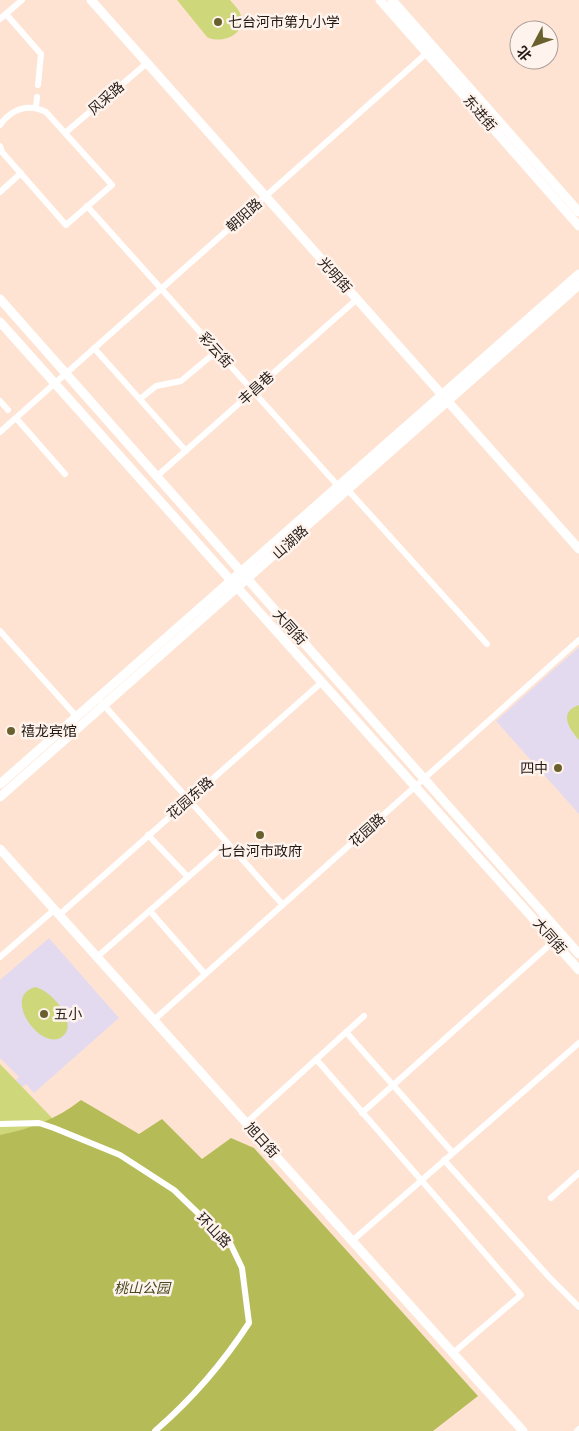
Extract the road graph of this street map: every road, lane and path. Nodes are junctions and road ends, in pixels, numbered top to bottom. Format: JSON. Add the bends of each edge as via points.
{"nodes":[{"id":1,"x":22,"y":0,"type":"edge"},
{"id":2,"x":92,"y":0,"type":"edge"},
{"id":3,"x":380,"y":0,"type":"edge"},
{"id":4,"x":392,"y":0,"type":"edge"},
{"id":5,"x":6,"y":14,"type":"junction"},
{"id":6,"x":0,"y":19,"type":"edge"},
{"id":7,"x":430,"y":50,"type":"junction"},
{"id":8,"x":147,"y":63,"type":"junction"},
{"id":9,"x":38,"y":85,"type":"dead end"},
{"id":10,"x":37,"y":97,"type":"dead end"},
{"id":11,"x":36,"y":107,"type":"junction"},
{"id":12,"x":0,"y":125,"type":"edge"},
{"id":13,"x":65,"y":133,"type":"junction"},
{"id":14,"x":0,"y":146,"type":"edge"},
{"id":15,"x":20,"y":173,"type":"junction"},
{"id":16,"x":0,"y":192,"type":"edge"},
{"id":17,"x":265,"y":196,"type":"junction"},
{"id":18,"x":87,"y":206,"type":"junction"},
{"id":19,"x":579,"y":212,"type":"edge"},
{"id":20,"x":579,"y":226,"type":"edge"},
{"id":21,"x":579,"y":274,"type":"edge"},
{"id":22,"x":579,"y":285,"type":"edge"},
{"id":23,"x":161,"y":289,"type":"junction"},
{"id":24,"x":0,"y":299,"type":"edge"},
{"id":25,"x":357,"y":299,"type":"junction"},
{"id":26,"x":0,"y":322,"type":"edge"},
{"id":27,"x":94,"y":348,"type":"junction"},
{"id":28,"x":217,"y":351,"type":"junction"},
{"id":29,"x":66,"y":373,"type":"junction"},
{"id":30,"x":55,"y":383,"type":"junction"},
{"id":31,"x":253,"y":391,"type":"junction"},
{"id":32,"x":444,"y":398,"type":"junction"},
{"id":33,"x":140,"y":400,"type":"junction"},
{"id":34,"x":0,"y":401,"type":"edge"},
{"id":35,"x":8,"y":410,"type":"dead end"},
{"id":36,"x":16,"y":418,"type":"junction"},
{"id":37,"x":0,"y":432,"type":"edge"},
{"id":38,"x":186,"y":451,"type":"junction"},
{"id":39,"x":65,"y":474,"type":"dead end"},
{"id":40,"x":156,"y":477,"type":"junction"},
{"id":41,"x":343,"y":490,"type":"junction"},
{"id":42,"x":579,"y":550,"type":"edge"},
{"id":43,"x":244,"y":576,"type":"junction"},
{"id":44,"x":232,"y":581,"type":"junction"},
{"id":45,"x":238,"y":588,"type":"junction"},
{"id":46,"x":0,"y":631,"type":"edge"},
{"id":47,"x":579,"y":640,"type":"edge"},
{"id":48,"x":486,"y":644,"type":"dead end"},
{"id":49,"x":322,"y":682,"type":"junction"},
{"id":50,"x":98,"y":698,"type":"junction"},
{"id":51,"x":105,"y":706,"type":"junction"},
{"id":52,"x":77,"y":717,"type":"junction"},
{"id":53,"x":424,"y":779,"type":"junction"},
{"id":54,"x":0,"y":784,"type":"edge"},
{"id":55,"x":416,"y":787,"type":"junction"},
{"id":56,"x":0,"y":797,"type":"edge"},
{"id":57,"x":189,"y":800,"type":"junction"},
{"id":58,"x":148,"y":835,"type":"junction"},
{"id":59,"x":227,"y":843,"type":"junction"},
{"id":60,"x":0,"y":849,"type":"edge"},
{"id":61,"x":188,"y":877,"type":"junction"},
{"id":62,"x":283,"y":905,"type":"junction"},
{"id":63,"x":150,"y":911,"type":"junction"},
{"id":64,"x":57,"y":912,"type":"junction"},
{"id":65,"x":554,"y":941,"type":"junction"},
{"id":66,"x":579,"y":954,"type":"edge"},
{"id":67,"x":0,"y":957,"type":"edge"},
{"id":68,"x":97,"y":957,"type":"junction"},
{"id":69,"x":579,"y":970,"type":"edge"},
{"id":70,"x":205,"y":974,"type":"junction"},
{"id":71,"x":364,"y":1016,"type":"dead end"},
{"id":72,"x":154,"y":1020,"type":"junction"},
{"id":73,"x":346,"y":1032,"type":"junction"},
{"id":74,"x":579,"y":1043,"type":"edge"},
{"id":75,"x":316,"y":1059,"type":"junction"},
{"id":76,"x":393,"y":1085,"type":"junction"},
{"id":77,"x":362,"y":1113,"type":"junction"},
{"id":78,"x":246,"y":1123,"type":"junction"},
{"id":79,"x":0,"y":1124,"type":"edge"},
{"id":80,"x":452,"y":1153,"type":"junction"},
{"id":81,"x":444,"y":1160,"type":"junction"},
{"id":82,"x":579,"y":1173,"type":"edge"},
{"id":83,"x":421,"y":1181,"type":"junction"},
{"id":84,"x":551,"y":1198,"type":"dead end"},
{"id":85,"x":352,"y":1241,"type":"junction"},
{"id":86,"x":579,"y":1307,"type":"edge"},
{"id":87,"x":453,"y":1353,"type":"junction"},
{"id":88,"x":155,"y":1431,"type":"edge"},
{"id":89,"x":523,"y":1431,"type":"edge"}],
"edges":[{"from":1,"to":5,"type":"street"},
{"from":2,"to":8,"type":"main road","name":"光明街"},
{"from":3,"to":7,"type":"main road","name":"东进街"},
{"from":4,"to":7,"type":"main road","name":"东进街"},
{"from":5,"to":6,"type":"street"},
{"from":5,"to":9,"type":"street","via":[[41,54]]},
{"from":7,"to":17,"type":"street","name":"朝阳路"},
{"from":7,"to":19,"type":"main road","name":"东进街"},
{"from":7,"to":20,"type":"main road","name":"东进街"},
{"from":8,"to":13,"type":"street","name":"风采路"},
{"from":8,"to":17,"type":"main road","name":"光明街"},
{"from":10,"to":11,"type":"street"},
{"from":11,"to":12,"type":"street","via":[[16,110]]},
{"from":11,"to":13,"type":"street","via":[[46,112]]},
{"from":13,"to":18,"type":"street","via":[[112,185]]},
{"from":14,"to":15,"type":"street"},
{"from":15,"to":16,"type":"street"},
{"from":15,"to":18,"type":"street","via":[[66,225]]},
{"from":17,"to":23,"type":"street","name":"朝阳路"},
{"from":17,"to":25,"type":"main road","name":"光明街"},
{"from":18,"to":23,"type":"street","name":"彩云街"},
{"from":21,"to":32,"type":"main road","name":"山湖路"},
{"from":22,"to":32,"type":"main road","name":"山湖路"},
{"from":23,"to":27,"type":"street","name":"朝阳路"},
{"from":23,"to":28,"type":"street","name":"彩云街"},
{"from":24,"to":29,"type":"main road","name":"大同街"},
{"from":25,"to":31,"type":"street","name":"丰昌巷"},
{"from":25,"to":32,"type":"main road","name":"光明街"},
{"from":26,"to":30,"type":"main road","name":"大同街"},
{"from":27,"to":29,"type":"street","name":"朝阳路"},
{"from":27,"to":33,"type":"street"},
{"from":28,"to":31,"type":"street","name":"彩云街"},
{"from":28,"to":33,"type":"street","via":[[181,381],[156,386]]},
{"from":29,"to":30,"type":"street","name":"朝阳路"},
{"from":29,"to":40,"type":"main road","name":"大同街"},
{"from":30,"to":36,"type":"street","name":"朝阳路"},
{"from":30,"to":44,"type":"main road","name":"大同街"},
{"from":31,"to":38,"type":"street","name":"丰昌巷"},
{"from":31,"to":41,"type":"street","name":"彩云街"},
{"from":32,"to":41,"type":"main road","name":"山湖路"},
{"from":32,"to":42,"type":"main road","name":"光明街"},
{"from":33,"to":38,"type":"street"},
{"from":34,"to":35,"type":"street"},
{"from":36,"to":37,"type":"street","name":"朝阳路"},
{"from":36,"to":39,"type":"street"},
{"from":38,"to":40,"type":"street","name":"丰昌巷"},
{"from":40,"to":43,"type":"main road","name":"大同街"},
{"from":41,"to":43,"type":"main road","name":"山湖路"},
{"from":41,"to":48,"type":"street","name":"彩云街"},
{"from":43,"to":44,"type":"main road","name":"山湖路"},
{"from":43,"to":45,"type":"main road","name":"山湖路"},
{"from":43,"to":53,"type":"main road","name":"大同街"},
{"from":44,"to":45,"type":"main road","name":"大同街"},
{"from":44,"to":50,"type":"main road","name":"山湖路"},
{"from":45,"to":49,"type":"main road","name":"大同街"},
{"from":45,"to":51,"type":"main road","name":"山湖路"},
{"from":46,"to":52,"type":"street"},
{"from":47,"to":53,"type":"street","name":"花园路"},
{"from":49,"to":55,"type":"main road","name":"大同街"},
{"from":49,"to":57,"type":"street","name":"花园东路"},
{"from":50,"to":51,"type":"street"},
{"from":50,"to":52,"type":"main road","name":"山湖路"},
{"from":51,"to":56,"type":"main road","name":"山湖路"},
{"from":51,"to":57,"type":"street"},
{"from":52,"to":54,"type":"main road","name":"山湖路"},
{"from":53,"to":55,"type":"street","name":"花园路"},
{"from":53,"to":66,"type":"main road","name":"大同街"},
{"from":55,"to":62,"type":"street","name":"花园路"},
{"from":55,"to":65,"type":"main road","name":"大同街"},
{"from":57,"to":58,"type":"street","name":"花园东路"},
{"from":57,"to":59,"type":"street"},
{"from":58,"to":61,"type":"street"},
{"from":58,"to":64,"type":"street","name":"花园东路"},
{"from":59,"to":61,"type":"street"},
{"from":59,"to":62,"type":"street"},
{"from":60,"to":64,"type":"main road","name":"旭日街"},
{"from":61,"to":63,"type":"street"},
{"from":62,"to":70,"type":"street","name":"花园路"},
{"from":63,"to":68,"type":"street"},
{"from":63,"to":70,"type":"street"},
{"from":64,"to":67,"type":"street","name":"花园东路"},
{"from":64,"to":68,"type":"main road","name":"旭日街"},
{"from":65,"to":69,"type":"main road","name":"大同街"},
{"from":65,"to":76,"type":"street"},
{"from":68,"to":72,"type":"main road","name":"旭日街"},
{"from":70,"to":72,"type":"street","name":"花园路"},
{"from":71,"to":73,"type":"street"},
{"from":72,"to":78,"type":"main road","name":"旭日街"},
{"from":73,"to":75,"type":"street"},
{"from":73,"to":76,"type":"street"},
{"from":74,"to":80,"type":"street"},
{"from":75,"to":77,"type":"street"},
{"from":75,"to":78,"type":"street"},
{"from":76,"to":77,"type":"street"},
{"from":76,"to":80,"type":"street"},
{"from":77,"to":83,"type":"street"},
{"from":78,"to":85,"type":"main road","name":"旭日街"},
{"from":79,"to":88,"type":"street","name":"环山路","via":[[39,1123],[120,1155],[174,1190],[231,1245],[242,1268],[249,1324],[213,1372]]},
{"from":80,"to":81,"type":"street"},
{"from":81,"to":83,"type":"street"},
{"from":81,"to":86,"type":"street","via":[[548,1277]]},
{"from":82,"to":84,"type":"street"},
{"from":83,"to":85,"type":"street"},
{"from":83,"to":87,"type":"street","via":[[521,1295]]},
{"from":85,"to":87,"type":"main road","name":"旭日街"},
{"from":87,"to":89,"type":"main road","name":"旭日街"}]}
